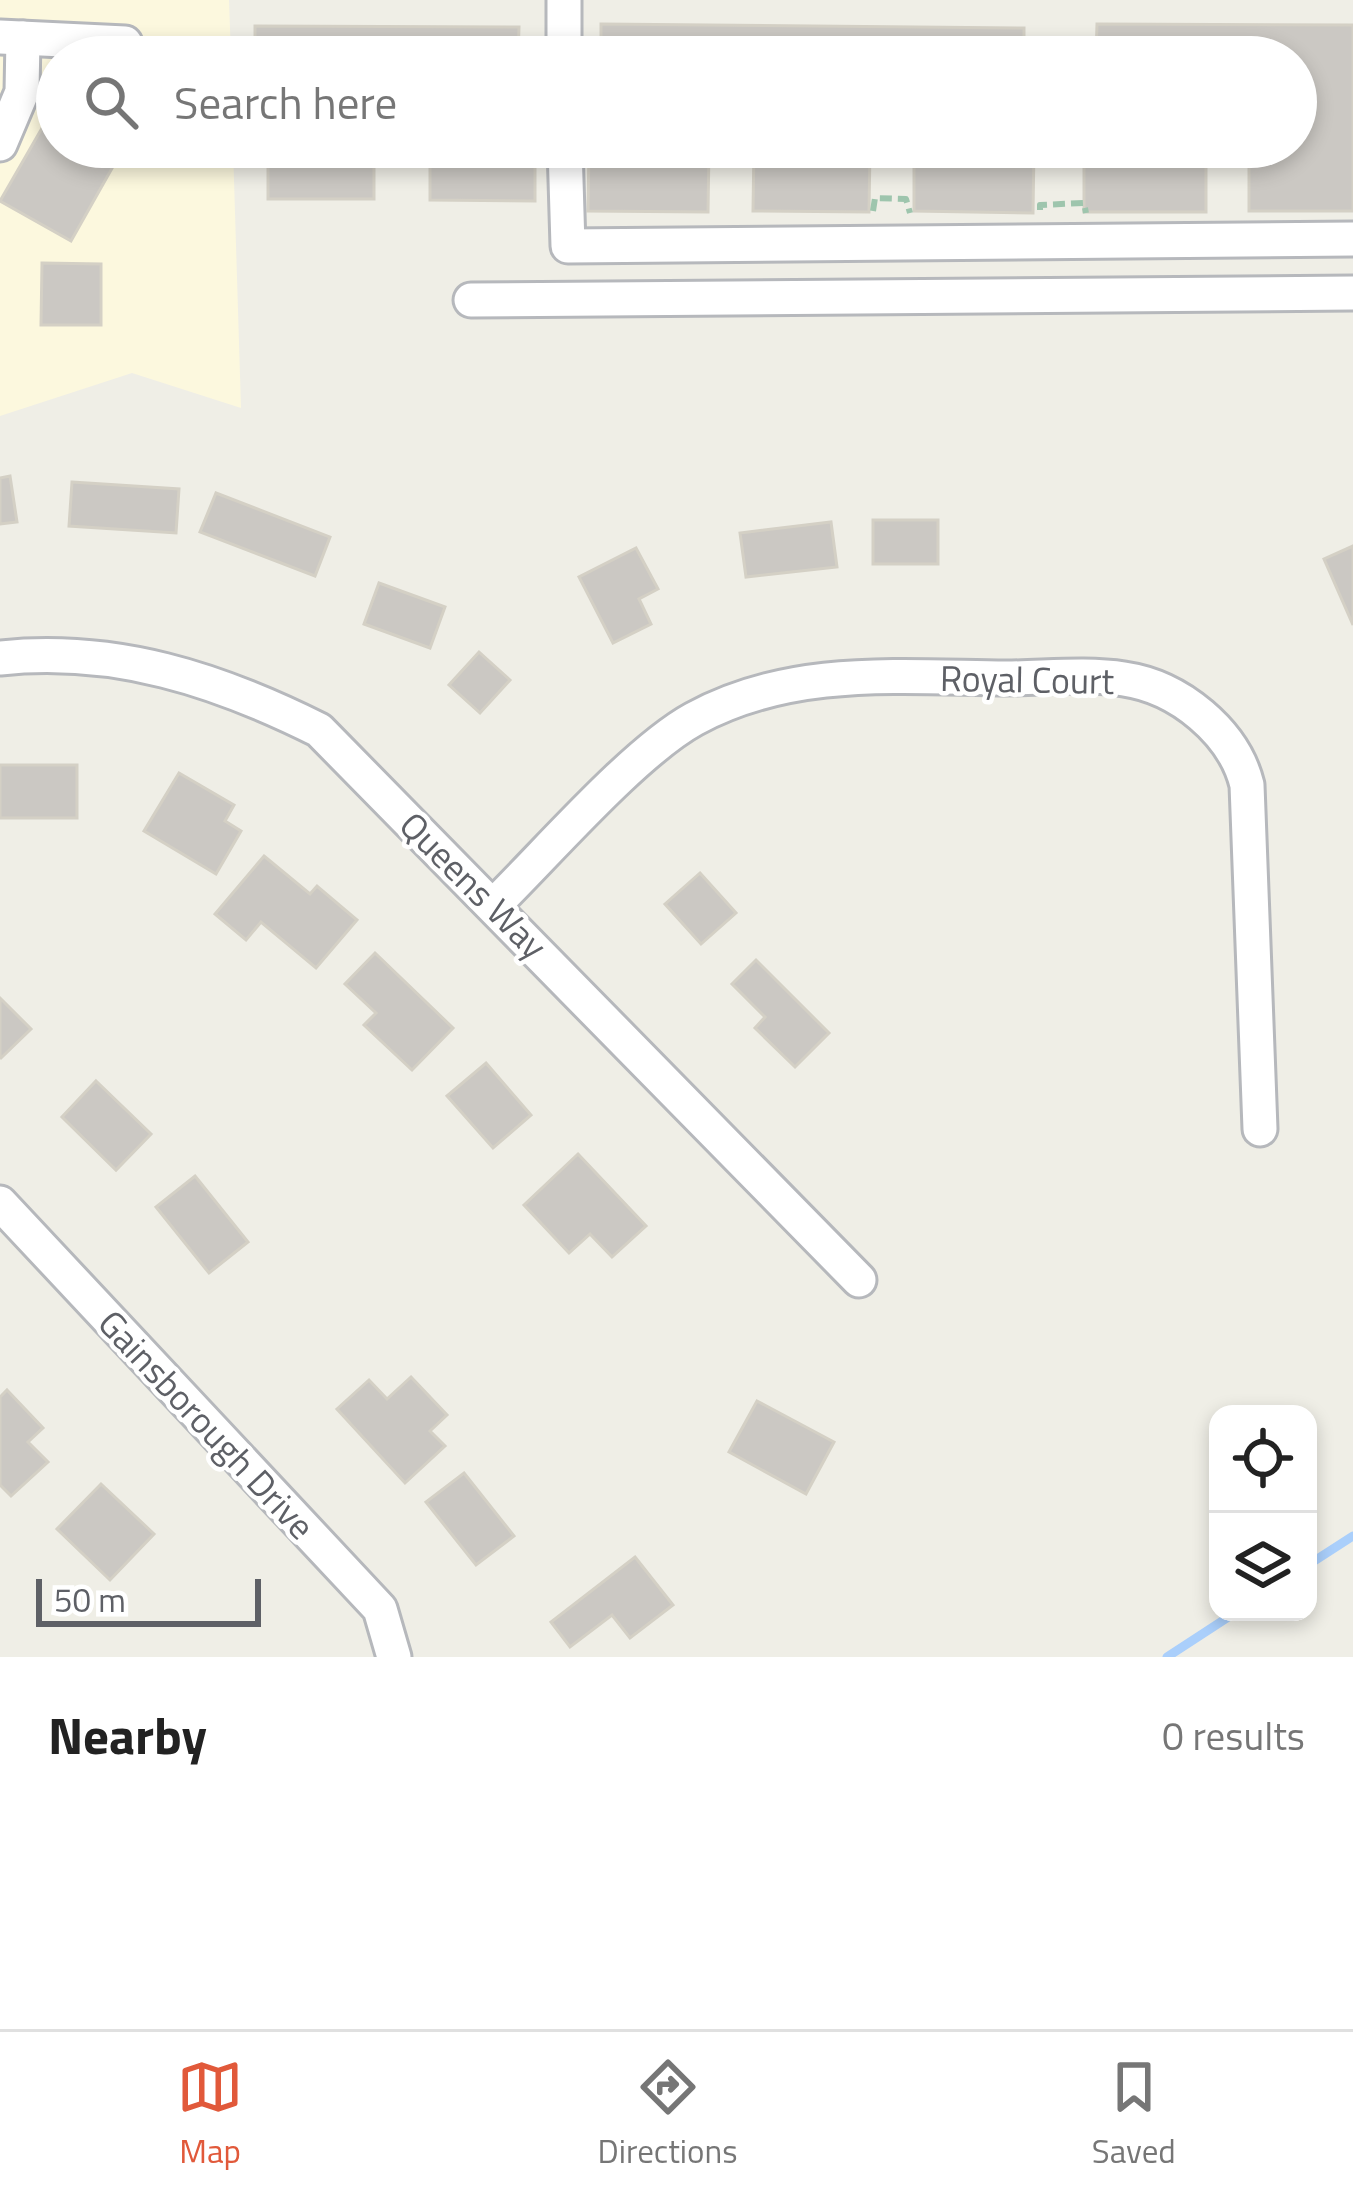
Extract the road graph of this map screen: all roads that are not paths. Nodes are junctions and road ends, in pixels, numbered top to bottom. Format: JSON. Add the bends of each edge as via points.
{"nodes":[{"id":1,"x":563,"y":0,"type":"edge"},
{"id":2,"x":564,"y":36,"type":"edge"},
{"id":3,"x":12,"y":38,"type":"edge"},
{"id":4,"x":0,"y":144,"type":"edge"},
{"id":5,"x":566,"y":168,"type":"edge"},
{"id":6,"x":1353,"y":239,"type":"edge"},
{"id":7,"x":1053,"y":244,"type":"junction"},
{"id":8,"x":1353,"y":293,"type":"edge"},
{"id":9,"x":1055,"y":296,"type":"junction"},
{"id":10,"x":471,"y":300,"type":"dead end"},
{"id":11,"x":0,"y":658,"type":"edge"},
{"id":12,"x":495,"y":904,"type":"junction"},
{"id":13,"x":1260,"y":1130,"type":"dead end"},
{"id":14,"x":0,"y":1203,"type":"edge"},
{"id":15,"x":859,"y":1280,"type":"dead end"},
{"id":16,"x":394,"y":1657,"type":"edge"}],
"edges":[{"from":1,"to":2,"type":"street"},
{"from":3,"to":4,"type":"street","via":[[22,92]]},
{"from":5,"to":7,"type":"street","via":[[568,246]]},
{"from":6,"to":7,"type":"street"},
{"from":7,"to":9,"type":"street"},
{"from":8,"to":9,"type":"street"},
{"from":9,"to":10,"type":"street"},
{"from":11,"to":12,"type":"street","name":"Queens Way","via":[[53,653],[137,662],[239,689],[319,730]]},
{"from":12,"to":13,"type":"street","name":"Royal Court","via":[[638,764],[689,721],[734,700],[829,676],[1127,679],[1198,710],[1240,758]]},
{"from":12,"to":15,"type":"street","name":"Queens Way"},
{"from":14,"to":16,"type":"street","name":"Gainsborough Drive","via":[[380,1609]]}]}
